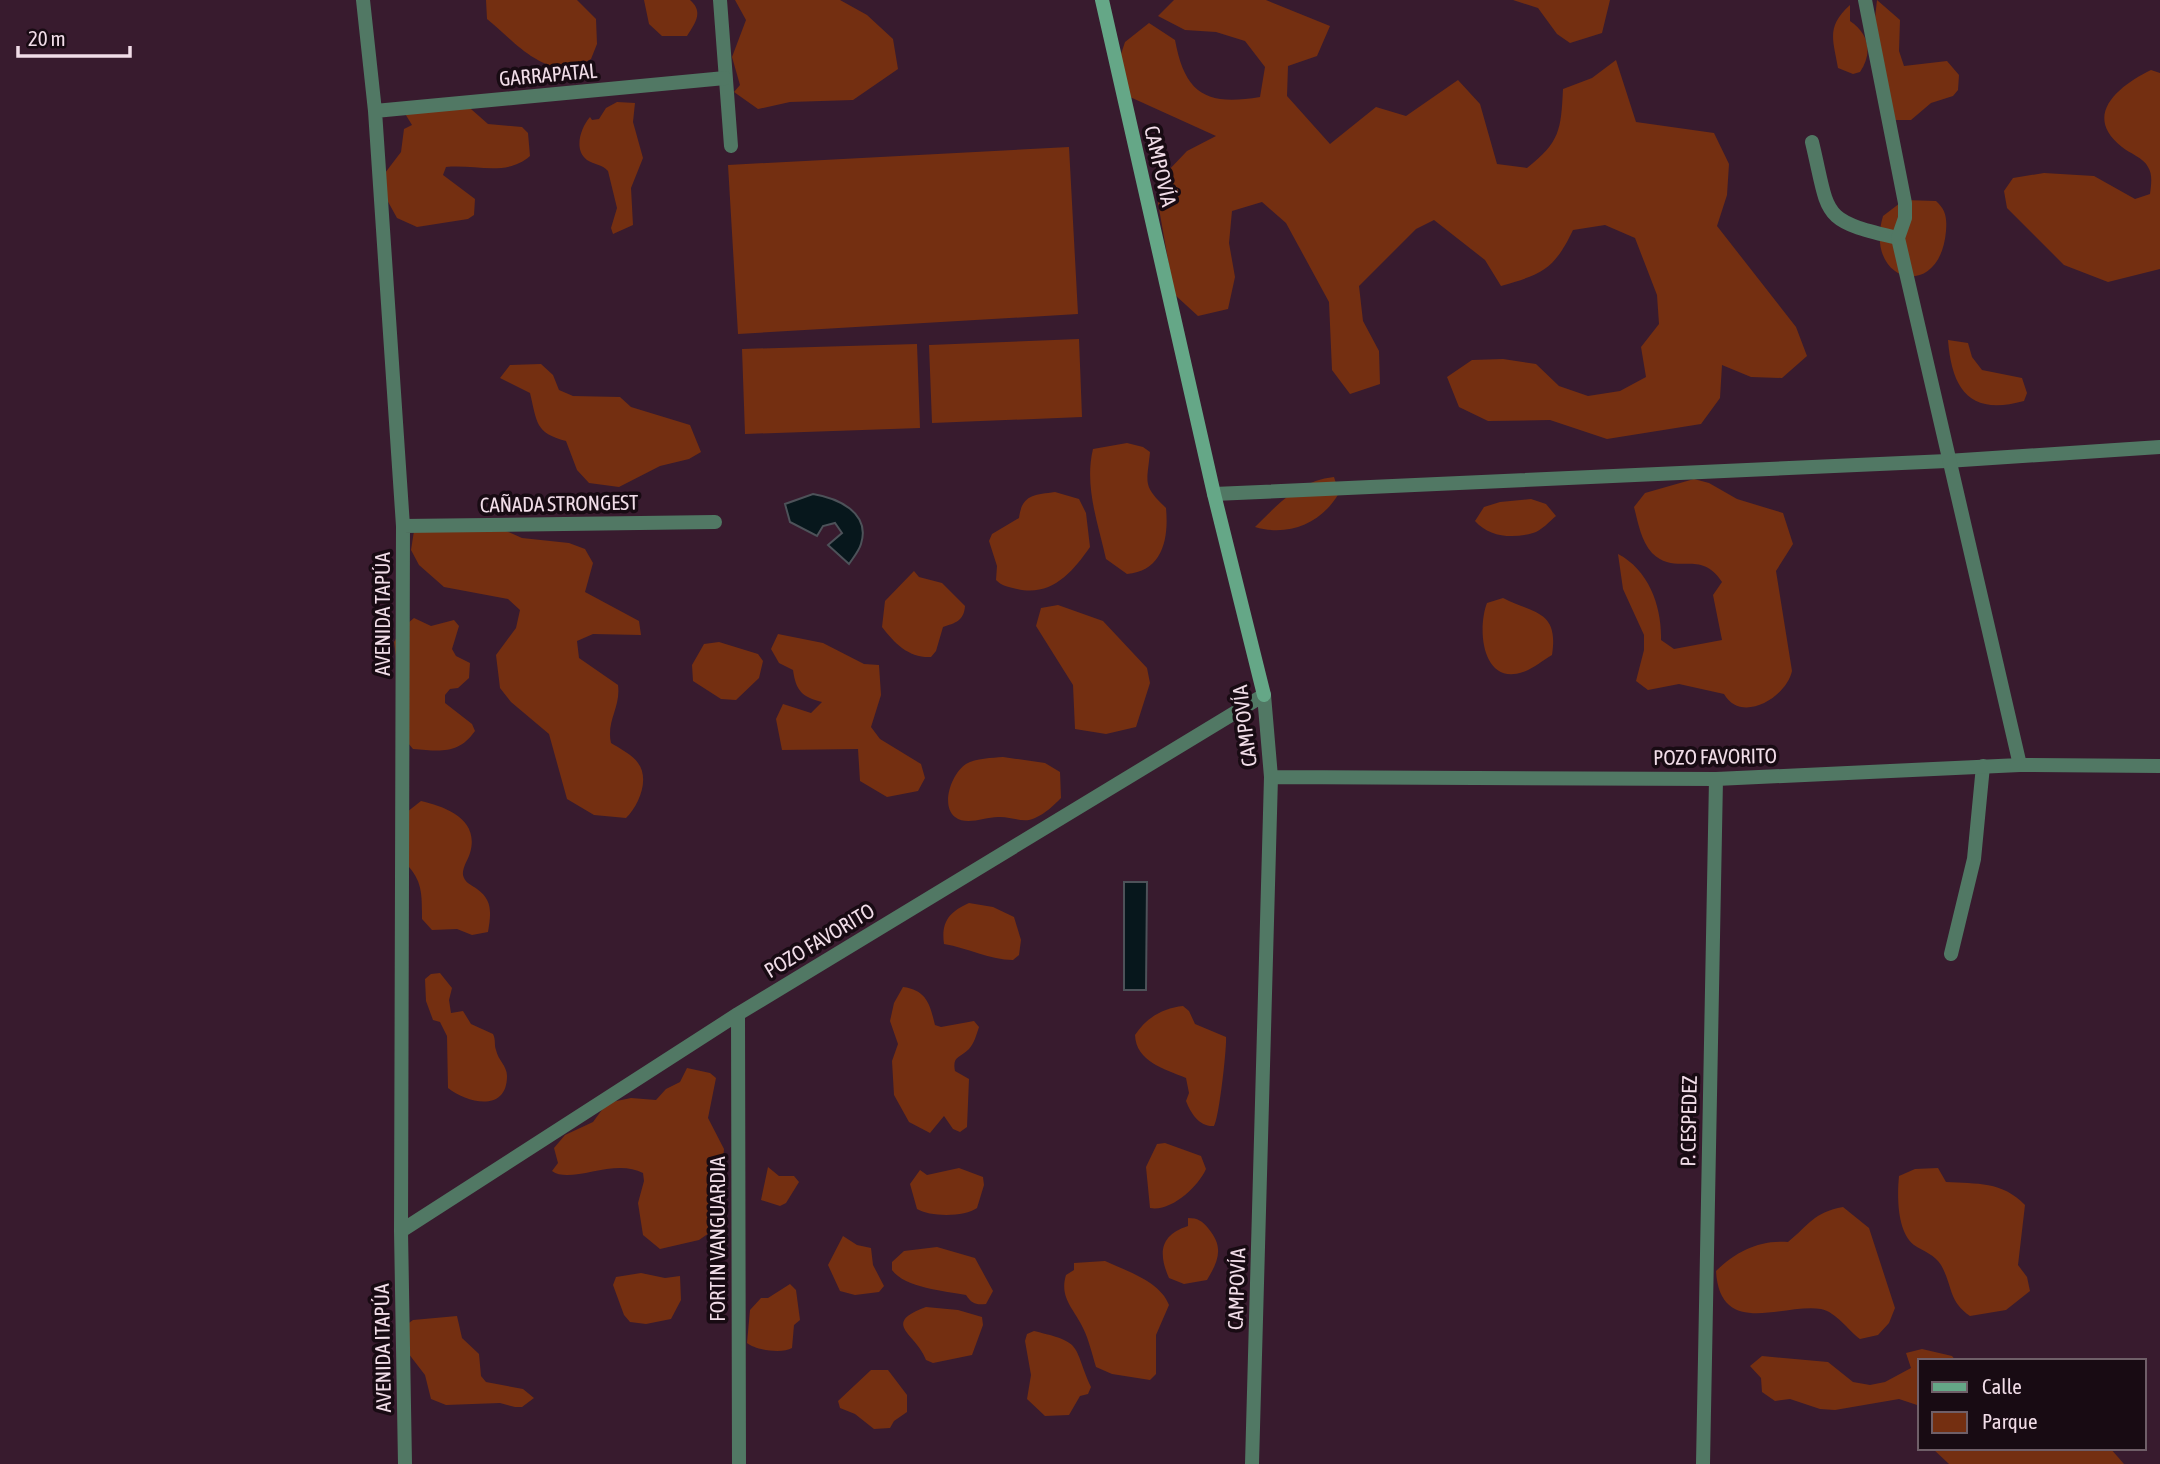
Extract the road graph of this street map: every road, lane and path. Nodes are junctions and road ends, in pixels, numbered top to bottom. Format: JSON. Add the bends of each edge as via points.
{"nodes":[{"id":1,"x":363,"y":0,"type":"edge"},
{"id":2,"x":720,"y":0,"type":"edge"},
{"id":3,"x":1102,"y":0,"type":"edge"},
{"id":4,"x":1865,"y":0,"type":"edge"},
{"id":5,"x":725,"y":78,"type":"junction"},
{"id":6,"x":375,"y":111,"type":"junction"},
{"id":7,"x":1812,"y":142,"type":"dead end"},
{"id":8,"x":731,"y":146,"type":"dead end"},
{"id":9,"x":1898,"y":238,"type":"junction"},
{"id":10,"x":2160,"y":447,"type":"edge"},
{"id":11,"x":1947,"y":461,"type":"junction"},
{"id":12,"x":1214,"y":494,"type":"junction"},
{"id":13,"x":715,"y":522,"type":"dead end"},
{"id":14,"x":403,"y":526,"type":"junction"},
{"id":15,"x":1264,"y":695,"type":"junction"},
{"id":16,"x":2020,"y":765,"type":"junction"},
{"id":17,"x":1983,"y":766,"type":"junction"},
{"id":18,"x":2160,"y":766,"type":"edge"},
{"id":19,"x":1271,"y":777,"type":"junction"},
{"id":20,"x":1716,"y":779,"type":"junction"},
{"id":21,"x":1951,"y":954,"type":"dead end"},
{"id":22,"x":738,"y":1014,"type":"junction"},
{"id":23,"x":401,"y":1231,"type":"junction"},
{"id":24,"x":405,"y":1464,"type":"edge"},
{"id":25,"x":739,"y":1464,"type":"edge"},
{"id":26,"x":1252,"y":1464,"type":"edge"},
{"id":27,"x":1703,"y":1464,"type":"edge"}],
"edges":[{"from":1,"to":6,"type":"street","name":"AVENIDA TAPÚA"},
{"from":2,"to":5,"type":"street"},
{"from":3,"to":12,"type":"street","name":"CAMPOVÍA"},
{"from":4,"to":9,"type":"street","via":[[1905,203]]},
{"from":5,"to":6,"type":"street","name":"GARRAPATAL"},
{"from":5,"to":8,"type":"street"},
{"from":6,"to":14,"type":"street","name":"AVENIDA TAPÚA"},
{"from":7,"to":9,"type":"street","via":[[1827,206],[1836,219]]},
{"from":9,"to":11,"type":"street"},
{"from":10,"to":11,"type":"street"},
{"from":11,"to":12,"type":"street"},
{"from":11,"to":16,"type":"street"},
{"from":12,"to":15,"type":"street","name":"CAMPOVÍA"},
{"from":13,"to":14,"type":"street","name":"CAÑADA STRONGEST"},
{"from":14,"to":23,"type":"street","name":"AVENIDA TAPÚA"},
{"from":15,"to":19,"type":"street","name":"CAMPOVÍA"},
{"from":15,"to":22,"type":"street","name":"POZO FAVORITO"},
{"from":16,"to":17,"type":"street","name":"POZO FAVORITO"},
{"from":16,"to":18,"type":"street","name":"POZO FAVORITO"},
{"from":17,"to":20,"type":"street","name":"POZO FAVORITO"},
{"from":17,"to":21,"type":"street","via":[[1974,859]]},
{"from":19,"to":20,"type":"street","name":"POZO FAVORITO"},
{"from":19,"to":26,"type":"street","name":"CAMPOVÍA"},
{"from":20,"to":27,"type":"street","name":"P. CESPEDEZ"},
{"from":22,"to":23,"type":"street","name":"POZO FAVORITO"},
{"from":22,"to":25,"type":"street","name":"FORTIN VANGUARDIA"},
{"from":23,"to":24,"type":"street","name":"AVENIDA ITAPÚA"}]}
